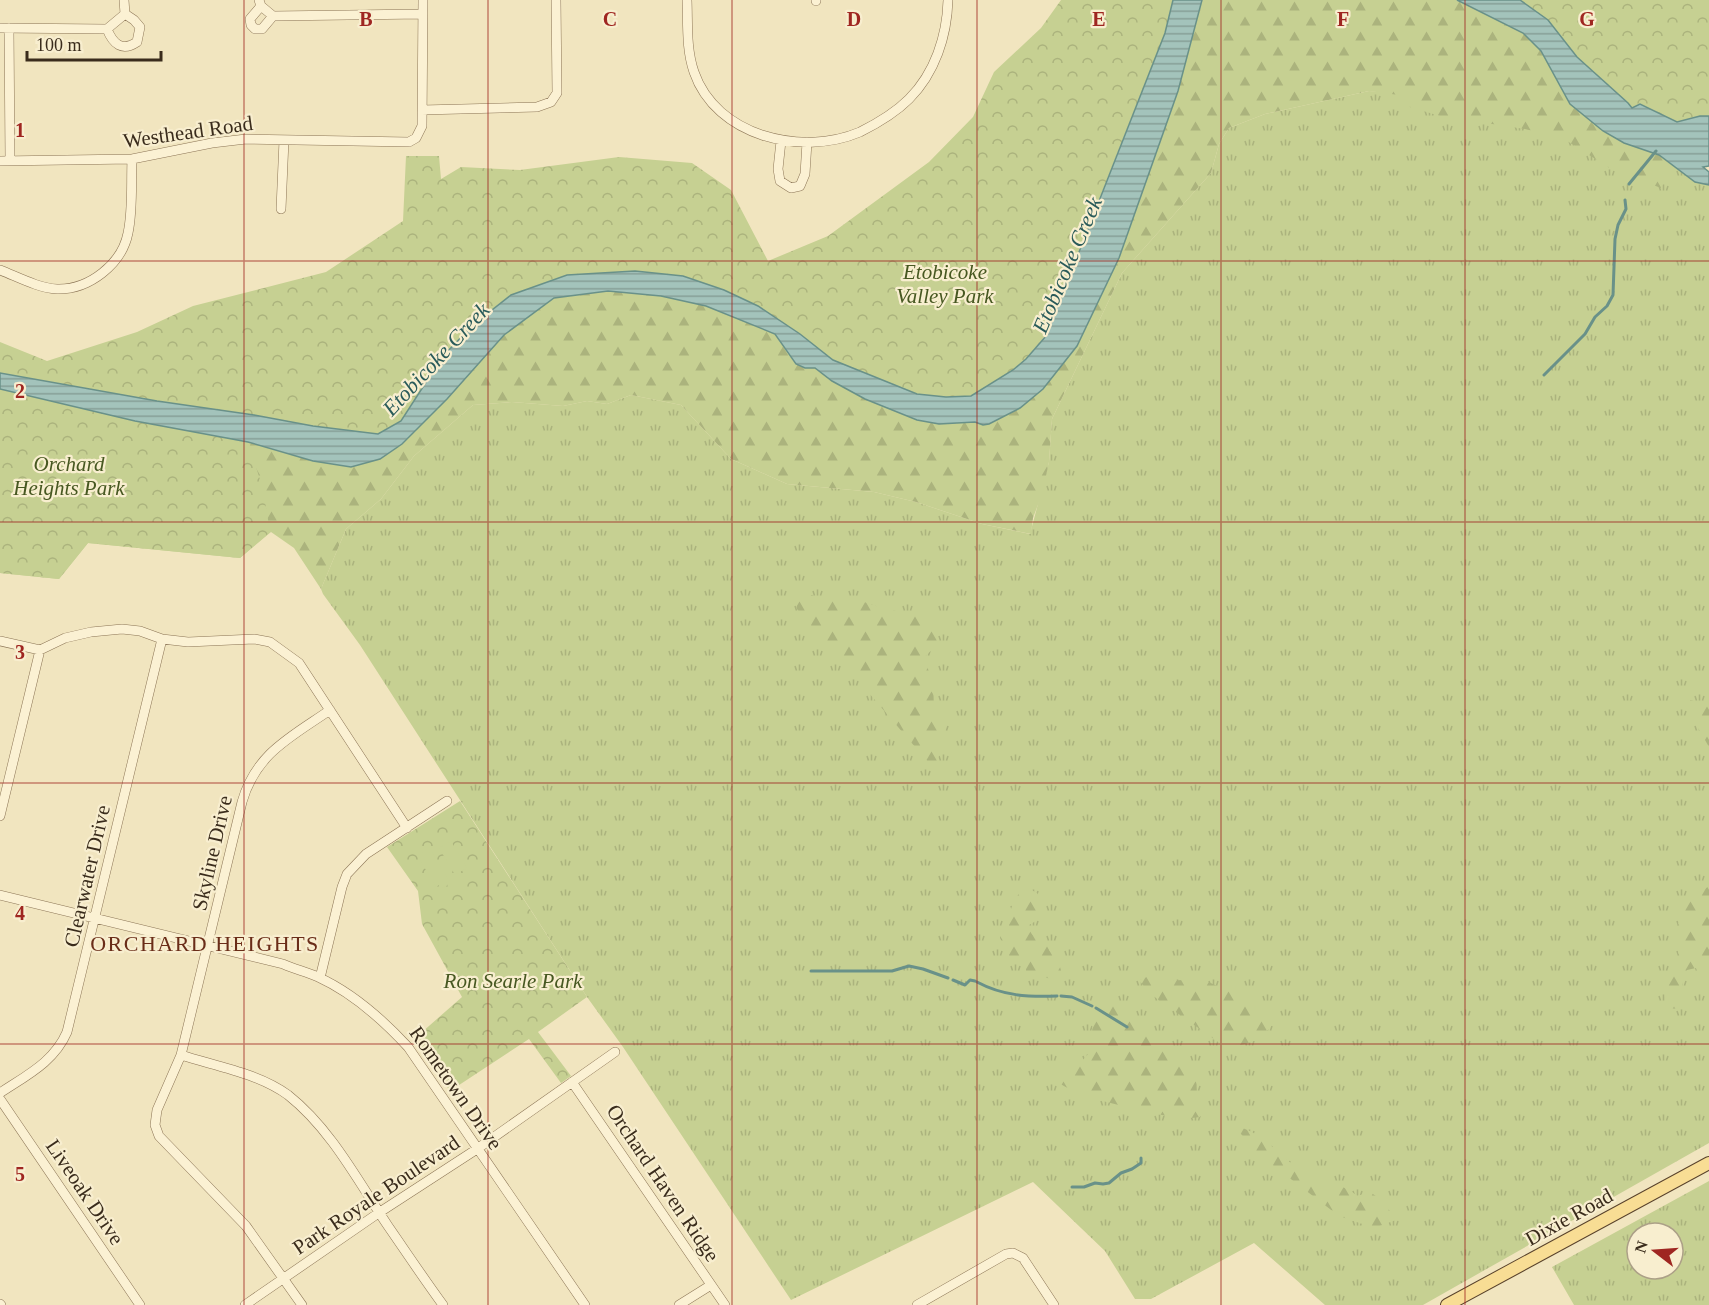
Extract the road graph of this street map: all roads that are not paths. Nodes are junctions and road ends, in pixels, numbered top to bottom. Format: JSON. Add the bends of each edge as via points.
{"nodes":[{"id":1,"x":124,"y":0,"type":"edge"},
{"id":2,"x":423,"y":0,"type":"edge"},
{"id":3,"x":556,"y":0,"type":"edge"},
{"id":4,"x":687,"y":0,"type":"edge"},
{"id":5,"x":948,"y":0,"type":"edge"},
{"id":6,"x":260,"y":3,"type":"edge"},
{"id":7,"x":423,"y":14,"type":"junction"},
{"id":8,"x":273,"y":16,"type":"junction"},
{"id":9,"x":122,"y":17,"type":"junction"},
{"id":10,"x":5,"y":28,"type":"edge"},
{"id":11,"x":107,"y":28,"type":"junction"},
{"id":12,"x":422,"y":110,"type":"junction"},
{"id":13,"x":284,"y":140,"type":"junction"},
{"id":14,"x":782,"y":141,"type":"junction"},
{"id":15,"x":807,"y":142,"type":"junction"},
{"id":16,"x":132,"y":159,"type":"junction"},
{"id":17,"x":5,"y":160,"type":"edge"},
{"id":18,"x":280,"y":209,"type":"dead end"},
{"id":19,"x":0,"y":270,"type":"edge"},
{"id":20,"x":162,"y":639,"type":"junction"},
{"id":21,"x":0,"y":641,"type":"edge"},
{"id":22,"x":40,"y":650,"type":"junction"},
{"id":23,"x":330,"y":710,"type":"junction"},
{"id":24,"x":447,"y":801,"type":"dead end"},
{"id":25,"x":0,"y":816,"type":"edge"},
{"id":26,"x":407,"y":828,"type":"junction"},
{"id":27,"x":0,"y":895,"type":"edge"},
{"id":28,"x":95,"y":919,"type":"junction"},
{"id":29,"x":208,"y":945,"type":"junction"},
{"id":30,"x":320,"y":978,"type":"junction"},
{"id":31,"x":615,"y":1052,"type":"dead end"},
{"id":32,"x":181,"y":1055,"type":"junction"},
{"id":33,"x":572,"y":1082,"type":"junction"},
{"id":34,"x":0,"y":1093,"type":"edge"},
{"id":35,"x":0,"y":1099,"type":"edge"},
{"id":36,"x":477,"y":1149,"type":"junction"},
{"id":37,"x":1709,"y":1163,"type":"edge"},
{"id":38,"x":380,"y":1212,"type":"junction"},
{"id":39,"x":284,"y":1280,"type":"junction"},
{"id":40,"x":711,"y":1285,"type":"junction"},
{"id":41,"x":140,"y":1305,"type":"edge"},
{"id":42,"x":245,"y":1305,"type":"edge"},
{"id":43,"x":302,"y":1305,"type":"edge"},
{"id":44,"x":443,"y":1305,"type":"edge"},
{"id":45,"x":585,"y":1305,"type":"edge"},
{"id":46,"x":679,"y":1305,"type":"edge"},
{"id":47,"x":725,"y":1305,"type":"edge"},
{"id":48,"x":917,"y":1305,"type":"edge"},
{"id":49,"x":1054,"y":1305,"type":"edge"},
{"id":50,"x":1447,"y":1305,"type":"edge"}],
"edges":[{"from":1,"to":9,"type":"street"},
{"from":2,"to":7,"type":"street"},
{"from":3,"to":12,"type":"street","via":[[557,93],[551,102],[537,107]]},
{"from":4,"to":14,"type":"street","via":[[688,52],[703,91],[740,126]]},
{"from":5,"to":15,"type":"street","via":[[947,22],[935,60],[909,99],[859,132]]},
{"from":6,"to":8,"type":"street"},
{"from":6,"to":8,"type":"street","via":[[250,25],[262,29]]},
{"from":7,"to":8,"type":"street"},
{"from":7,"to":12,"type":"street"},
{"from":9,"to":11,"type":"street"},
{"from":9,"to":11,"type":"street","via":[[135,20],[140,27],[138,42],[119,47],[111,40]]},
{"from":10,"to":11,"type":"street"},
{"from":10,"to":17,"type":"street"},
{"from":12,"to":13,"type":"street","name":"Westhead Road","via":[[422,126],[416,138],[401,143]]},
{"from":13,"to":16,"type":"street","name":"Westhead Road","via":[[212,143]]},
{"from":13,"to":18,"type":"street"},
{"from":14,"to":15,"type":"street"},
{"from":14,"to":15,"type":"street","via":[[780,182],[791,188],[800,186],[805,174]]},
{"from":16,"to":17,"type":"street","name":"Westhead Road"},
{"from":16,"to":19,"type":"street","via":[[129,232],[121,252],[102,273],[84,284],[56,289]]},
{"from":20,"to":22,"type":"street","via":[[140,631],[107,630],[65,638]]},
{"from":20,"to":23,"type":"street","via":[[270,642],[299,663]]},
{"from":20,"to":28,"type":"street","name":"Clearwater Drive"},
{"from":21,"to":22,"type":"street"},
{"from":22,"to":25,"type":"street"},
{"from":23,"to":26,"type":"street"},
{"from":23,"to":29,"type":"street","name":"Skyline Drive","via":[[271,751],[250,779]]},
{"from":24,"to":26,"type":"street"},
{"from":26,"to":30,"type":"street","via":[[366,854],[347,874]]},
{"from":27,"to":28,"type":"street","name":"Rometown Drive"},
{"from":28,"to":29,"type":"street","name":"Rometown Drive"},
{"from":28,"to":34,"type":"street","name":"Clearwater Drive","via":[[63,1042],[43,1065]]},
{"from":29,"to":30,"type":"street","name":"Rometown Drive"},
{"from":29,"to":32,"type":"street","name":"Skyline Drive"},
{"from":30,"to":36,"type":"street","name":"Rometown Drive","via":[[389,1026],[408,1047]]},
{"from":31,"to":33,"type":"street","name":"Park Royale Boulevard"},
{"from":32,"to":38,"type":"street","via":[[253,1077],[286,1094],[318,1124]]},
{"from":32,"to":39,"type":"street","name":"Skyline Drive","via":[[157,1110],[155,1125],[159,1136],[246,1226]]},
{"from":33,"to":36,"type":"street","name":"Park Royale Boulevard"},
{"from":33,"to":40,"type":"street","name":"Orchard Haven Ridge"},
{"from":35,"to":41,"type":"street","name":"Liveoak Drive"},
{"from":36,"to":38,"type":"street","name":"Park Royale Boulevard"},
{"from":36,"to":45,"type":"street","name":"Rometown Drive"},
{"from":37,"to":50,"type":"main road","name":"Dixie Road"},
{"from":38,"to":39,"type":"street","name":"Park Royale Boulevard"},
{"from":38,"to":44,"type":"street"},
{"from":39,"to":42,"type":"street","name":"Park Royale Boulevard"},
{"from":39,"to":43,"type":"street","name":"Skyline Drive"},
{"from":40,"to":46,"type":"street"},
{"from":40,"to":47,"type":"street","name":"Orchard Haven Ridge"},
{"from":48,"to":49,"type":"street","via":[[1010,1253],[1023,1258]]}]}
